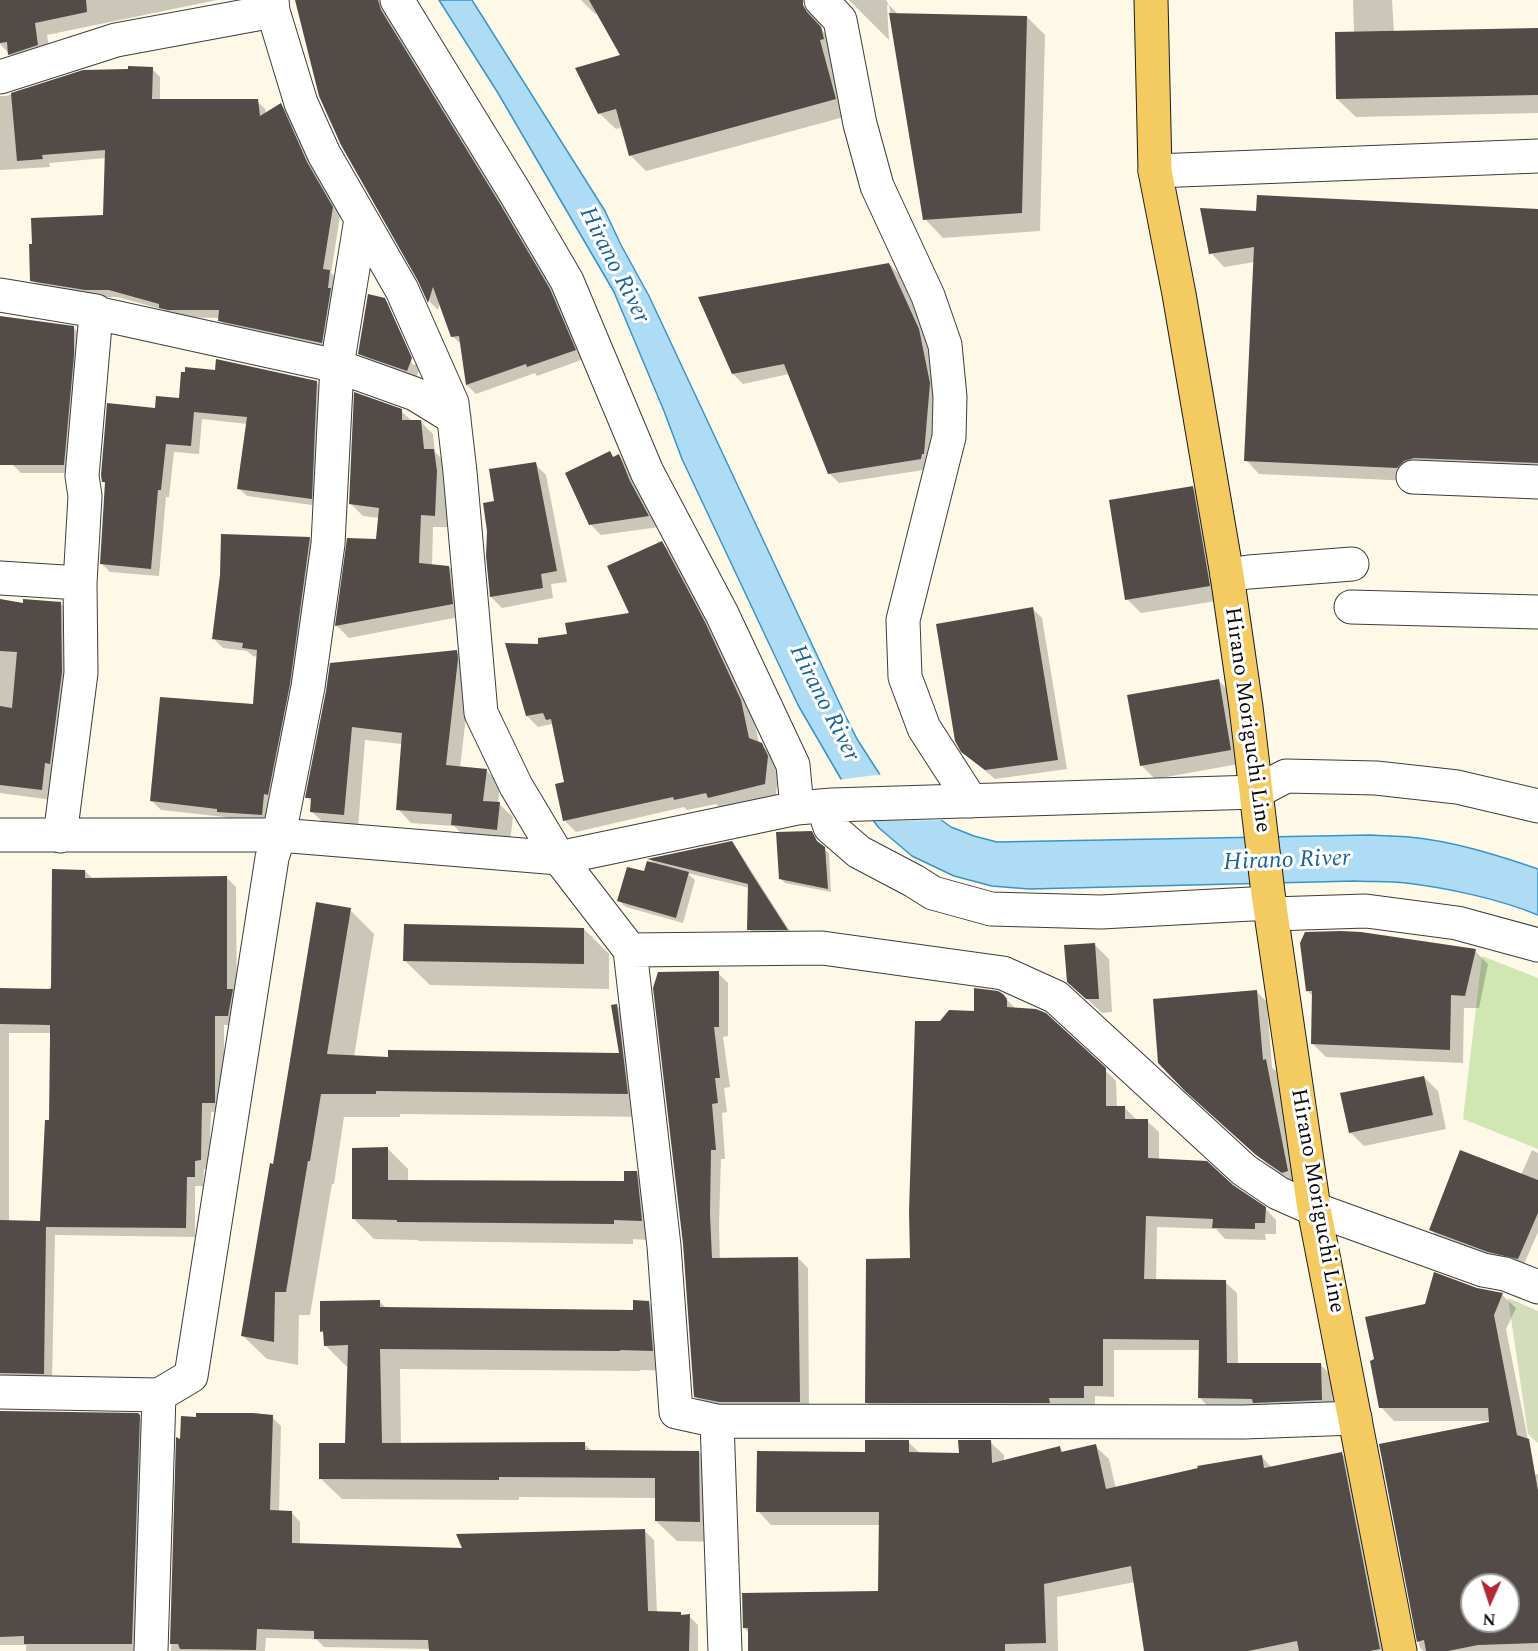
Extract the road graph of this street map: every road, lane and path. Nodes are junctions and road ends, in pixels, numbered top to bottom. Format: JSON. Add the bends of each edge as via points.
{"nodes":[{"id":1,"x":397,"y":0,"type":"edge"},
{"id":2,"x":821,"y":0,"type":"edge"},
{"id":3,"x":1151,"y":0,"type":"edge"},
{"id":4,"x":273,"y":6,"type":"edge"},
{"id":5,"x":0,"y":77,"type":"edge"},
{"id":6,"x":1538,"y":156,"type":"edge"},
{"id":7,"x":1155,"y":171,"type":"junction"},
{"id":8,"x":361,"y":219,"type":"junction"},
{"id":9,"x":0,"y":295,"type":"edge"},
{"id":10,"x":96,"y":313,"type":"junction"},
{"id":11,"x":337,"y":366,"type":"junction"},
{"id":12,"x":454,"y":418,"type":"junction"},
{"id":13,"x":1413,"y":477,"type":"dead end"},
{"id":14,"x":1538,"y":482,"type":"edge"},
{"id":15,"x":1352,"y":564,"type":"dead end"},
{"id":16,"x":1227,"y":575,"type":"junction"},
{"id":17,"x":0,"y":578,"type":"edge"},
{"id":18,"x":80,"y":583,"type":"junction"},
{"id":19,"x":1351,"y":607,"type":"dead end"},
{"id":20,"x":1538,"y":612,"type":"edge"},
{"id":21,"x":971,"y":793,"type":"junction"},
{"id":22,"x":817,"y":806,"type":"junction"},
{"id":23,"x":1258,"y":806,"type":"junction"},
{"id":24,"x":1538,"y":806,"type":"edge"},
{"id":25,"x":0,"y":835,"type":"edge"},
{"id":26,"x":279,"y":835,"type":"junction"},
{"id":27,"x":60,"y":836,"type":"junction"},
{"id":28,"x":560,"y":858,"type":"junction"},
{"id":29,"x":1270,"y":903,"type":"junction"},
{"id":30,"x":1538,"y":945,"type":"edge"},
{"id":31,"x":630,"y":950,"type":"junction"},
{"id":32,"x":1314,"y":1209,"type":"junction"},
{"id":33,"x":1538,"y":1287,"type":"edge"},
{"id":34,"x":0,"y":1392,"type":"edge"},
{"id":35,"x":159,"y":1395,"type":"junction"},
{"id":36,"x":1355,"y":1418,"type":"junction"},
{"id":37,"x":717,"y":1421,"type":"junction"},
{"id":38,"x":151,"y":1651,"type":"edge"},
{"id":39,"x":724,"y":1651,"type":"edge"},
{"id":40,"x":1400,"y":1651,"type":"edge"}],
"edges":[{"from":1,"to":22,"type":"street","via":[[567,281],[647,472]]},
{"from":2,"to":21,"type":"street","via":[[840,20],[876,186],[928,296],[945,345],[949,437],[903,620],[905,677],[924,728]]},
{"from":3,"to":7,"type":"main road","name":"Hirano Moriguchi Line"},
{"from":4,"to":5,"type":"street","via":[[116,40]]},
{"from":4,"to":8,"type":"street","via":[[301,103],[324,154]]},
{"from":6,"to":7,"type":"street"},
{"from":7,"to":16,"type":"main road","name":"Hirano Moriguchi Line"},
{"from":8,"to":11,"type":"street"},
{"from":8,"to":12,"type":"street","via":[[402,290],[453,403]]},
{"from":9,"to":10,"type":"street"},
{"from":10,"to":11,"type":"street"},
{"from":10,"to":18,"type":"street","via":[[82,476],[86,496]]},
{"from":11,"to":12,"type":"street","via":[[415,394]]},
{"from":11,"to":26,"type":"street","via":[[328,544],[308,687]]},
{"from":12,"to":28,"type":"street","via":[[481,713],[516,786]]},
{"from":13,"to":14,"type":"street"},
{"from":15,"to":16,"type":"street"},
{"from":16,"to":23,"type":"main road","name":"Hirano Moriguchi Line"},
{"from":17,"to":18,"type":"street"},
{"from":18,"to":27,"type":"street","via":[[81,673]]},
{"from":19,"to":20,"type":"street"},
{"from":21,"to":22,"type":"street","via":[[928,803]]},
{"from":21,"to":23,"type":"street"},
{"from":22,"to":28,"type":"street"},
{"from":22,"to":29,"type":"street","via":[[830,827],[859,852],[933,893],[991,909],[1101,912]]},
{"from":23,"to":24,"type":"street","via":[[1286,776],[1376,778],[1456,787]]},
{"from":23,"to":29,"type":"main road","name":"Hirano Moriguchi Line"},
{"from":25,"to":27,"type":"street"},
{"from":26,"to":27,"type":"street"},
{"from":26,"to":28,"type":"street"},
{"from":26,"to":35,"type":"street","via":[[272,858],[191,1376]]},
{"from":28,"to":31,"type":"street"},
{"from":29,"to":30,"type":"street","via":[[1457,923]]},
{"from":29,"to":32,"type":"main road","name":"Hirano Moriguchi Line"},
{"from":31,"to":32,"type":"street","via":[[822,948],[1003,973],[1056,997],[1244,1170],[1278,1193]]},
{"from":31,"to":37,"type":"street","via":[[664,1246],[676,1412]]},
{"from":32,"to":33,"type":"street"},
{"from":32,"to":36,"type":"main road","name":"Hirano Moriguchi Line"},
{"from":34,"to":35,"type":"street"},
{"from":35,"to":38,"type":"street"},
{"from":36,"to":37,"type":"street","via":[[1244,1422]]},
{"from":36,"to":40,"type":"main road","name":"Hirano Moriguchi Line"},
{"from":37,"to":39,"type":"street"}]}
